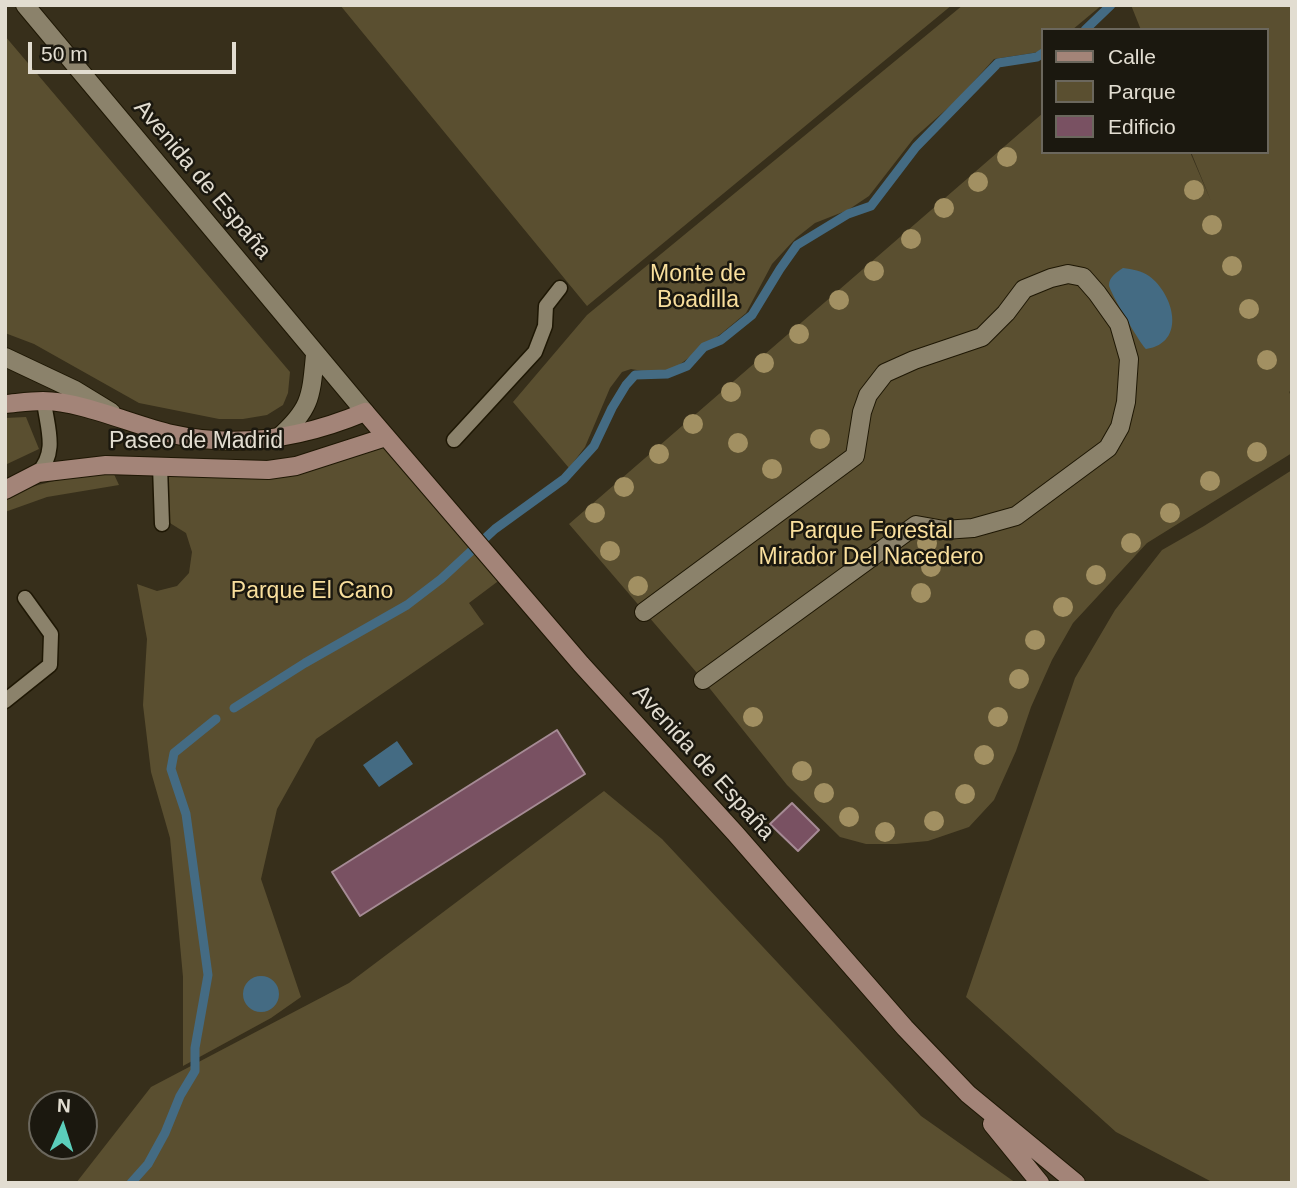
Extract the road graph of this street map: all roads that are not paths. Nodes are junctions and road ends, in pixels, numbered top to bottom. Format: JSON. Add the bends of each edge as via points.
{"nodes":[{"id":1,"x":25,"y":5,"type":"edge"},
{"id":2,"x":560,"y":288,"type":"dead end"},
{"id":3,"x":315,"y":355,"type":"junction"},
{"id":4,"x":5,"y":357,"type":"edge"},
{"id":5,"x":44,"y":401,"type":"junction"},
{"id":6,"x":5,"y":404,"type":"edge"},
{"id":7,"x":365,"y":412,"type":"junction"},
{"id":8,"x":123,"y":419,"type":"junction"},
{"id":9,"x":386,"y":437,"type":"junction"},
{"id":10,"x":278,"y":438,"type":"junction"},
{"id":11,"x":454,"y":440,"type":"dead end"},
{"id":12,"x":160,"y":466,"type":"junction"},
{"id":13,"x":38,"y":473,"type":"junction"},
{"id":14,"x":5,"y":490,"type":"edge"},
{"id":15,"x":162,"y":524,"type":"dead end"},
{"id":16,"x":25,"y":598,"type":"dead end"},
{"id":17,"x":644,"y":612,"type":"dead end"},
{"id":18,"x":703,"y":680,"type":"dead end"},
{"id":19,"x":5,"y":701,"type":"edge"},
{"id":20,"x":968,"y":1094,"type":"junction"},
{"id":21,"x":1040,"y":1183,"type":"edge"},
{"id":22,"x":1076,"y":1183,"type":"edge"}],
"edges":[{"from":1,"to":3,"type":"street","name":"Avenida de España"},
{"from":2,"to":11,"type":"lane","via":[[546,306],[545,326],[535,352]]},
{"from":3,"to":7,"type":"street","name":"Avenida de España"},
{"from":3,"to":10,"type":"street","via":[[305,409]]},
{"from":4,"to":8,"type":"street"},
{"from":5,"to":6,"type":"street","name":"Paseo de Madrid"},
{"from":5,"to":8,"type":"street","name":"Paseo de Madrid"},
{"from":5,"to":13,"type":"lane","via":[[51,449]]},
{"from":7,"to":9,"type":"street","name":"Avenida de España"},
{"from":7,"to":10,"type":"street","name":"Paseo de Madrid"},
{"from":8,"to":10,"type":"street","name":"Paseo de Madrid","via":[[217,442]]},
{"from":9,"to":12,"type":"street","name":"Paseo de Madrid","via":[[296,466],[268,470]]},
{"from":9,"to":20,"type":"street","name":"Avenida de España"},
{"from":12,"to":13,"type":"street","name":"Paseo de Madrid","via":[[106,465]]},
{"from":12,"to":15,"type":"lane"},
{"from":13,"to":14,"type":"street","name":"Paseo de Madrid"},
{"from":16,"to":19,"type":"lane","via":[[51,634],[50,665]]},
{"from":17,"to":18,"type":"street","via":[[855,456],[867,395],[885,373],[982,337],[1024,289],[1051,278],[1068,274],[1083,278],[1097,293],[1119,324],[1129,359],[1126,402],[1120,427],[1108,448],[1016,516],[973,528],[944,530],[916,525]]},
{"from":20,"to":21,"type":"street"},
{"from":20,"to":22,"type":"street","name":"Avenida de España"}]}
